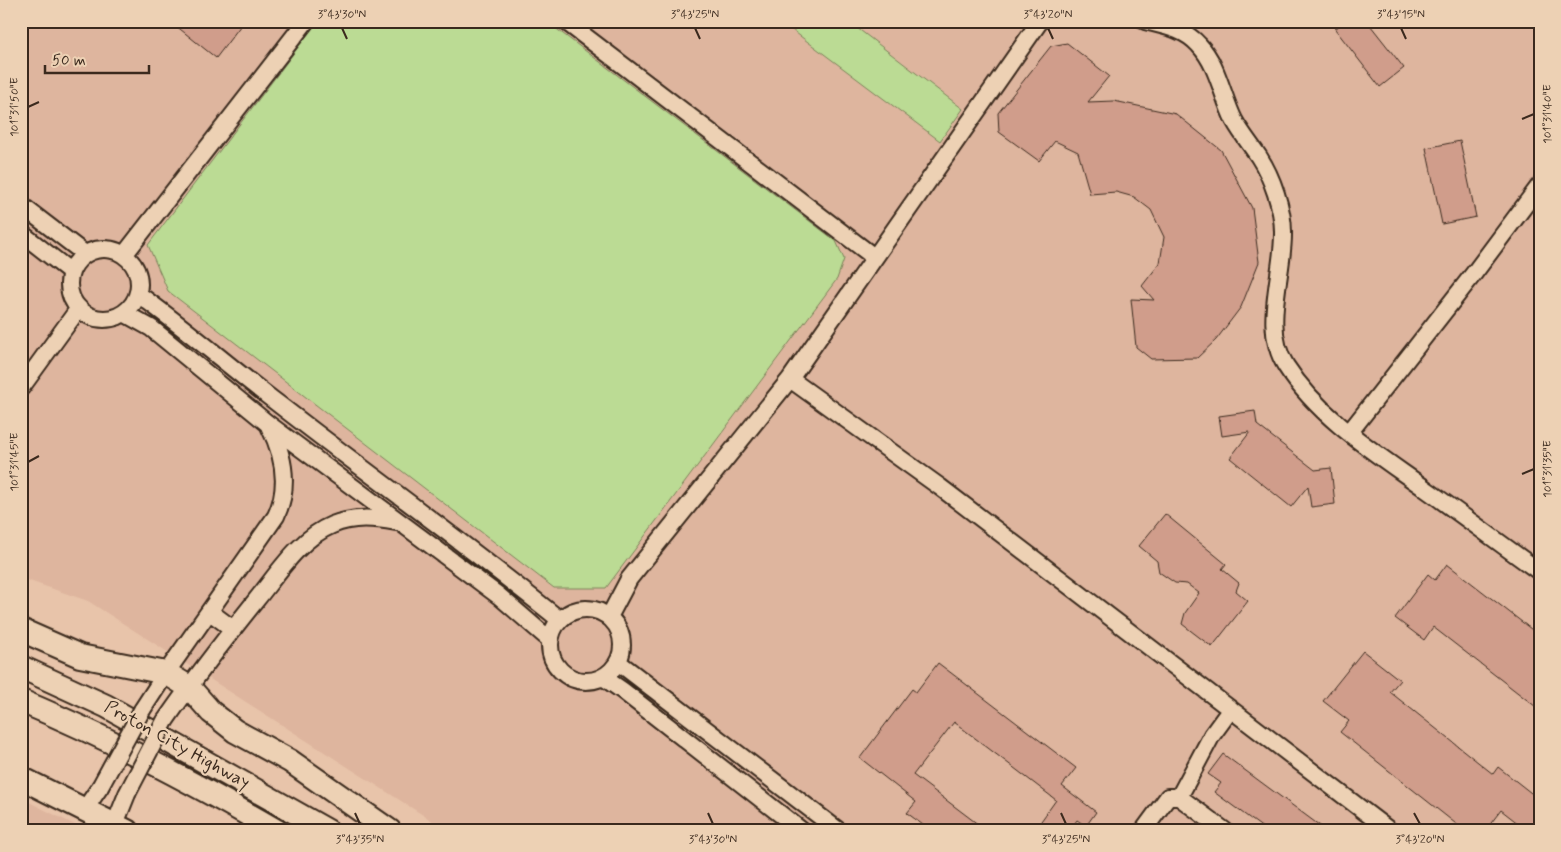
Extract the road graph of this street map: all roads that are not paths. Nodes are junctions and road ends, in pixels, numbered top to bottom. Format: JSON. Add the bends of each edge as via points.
{"nodes":[{"id":1,"x":306,"y":21,"type":"edge"},
{"id":2,"x":565,"y":21,"type":"edge"},
{"id":3,"x":1040,"y":21,"type":"edge"},
{"id":4,"x":1145,"y":21,"type":"edge"},
{"id":5,"x":1540,"y":185,"type":"edge"},
{"id":6,"x":21,"y":205,"type":"edge"},
{"id":7,"x":21,"y":233,"type":"edge"},
{"id":8,"x":85,"y":254,"type":"junction"},
{"id":9,"x":124,"y":255,"type":"junction"},
{"id":10,"x":874,"y":257,"type":"junction"},
{"id":11,"x":71,"y":272,"type":"junction"},
{"id":12,"x":138,"y":294,"type":"junction"},
{"id":13,"x":78,"y":308,"type":"junction"},
{"id":14,"x":124,"y":313,"type":"junction"},
{"id":15,"x":790,"y":379,"type":"junction"},
{"id":16,"x":21,"y":388,"type":"edge"},
{"id":17,"x":267,"y":423,"type":"junction"},
{"id":18,"x":1349,"y":433,"type":"junction"},
{"id":19,"x":401,"y":523,"type":"junction"},
{"id":20,"x":1540,"y":572,"type":"edge"},
{"id":21,"x":210,"y":612,"type":"junction"},
{"id":22,"x":609,"y":617,"type":"junction"},
{"id":23,"x":560,"y":620,"type":"junction"},
{"id":24,"x":233,"y":629,"type":"junction"},
{"id":25,"x":21,"y":630,"type":"edge"},
{"id":26,"x":550,"y":640,"type":"junction"},
{"id":27,"x":618,"y":662,"type":"junction"},
{"id":28,"x":21,"y":667,"type":"edge"},
{"id":29,"x":166,"y":673,"type":"junction"},
{"id":30,"x":603,"y":677,"type":"junction"},
{"id":31,"x":189,"y":687,"type":"junction"},
{"id":32,"x":21,"y":701,"type":"edge"},
{"id":33,"x":1231,"y":709,"type":"junction"},
{"id":34,"x":21,"y":778,"type":"edge"},
{"id":35,"x":1179,"y":798,"type":"junction"},
{"id":36,"x":85,"y":809,"type":"junction"},
{"id":37,"x":121,"y":827,"type":"edge"},
{"id":38,"x":278,"y":831,"type":"edge"},
{"id":39,"x":328,"y":831,"type":"edge"},
{"id":40,"x":390,"y":831,"type":"edge"},
{"id":41,"x":802,"y":831,"type":"edge"},
{"id":42,"x":838,"y":831,"type":"edge"},
{"id":43,"x":1143,"y":831,"type":"edge"},
{"id":44,"x":1225,"y":831,"type":"edge"},
{"id":45,"x":1390,"y":831,"type":"edge"}],
"edges":[{"from":1,"to":9,"type":"street"},
{"from":2,"to":10,"type":"street"},
{"from":3,"to":10,"type":"street"},
{"from":4,"to":18,"type":"street","via":[[1173,28],[1200,45],[1216,74],[1235,122],[1261,159],[1276,196],[1283,230],[1282,266],[1276,301],[1277,344],[1285,364],[1298,382]]},
{"from":5,"to":18,"type":"street"},
{"from":6,"to":8,"type":"street"},
{"from":7,"to":11,"type":"street"},
{"from":8,"to":9,"type":"street","via":[[105,249]]},
{"from":8,"to":11,"type":"street"},
{"from":9,"to":12,"type":"street","via":[[137,273]]},
{"from":10,"to":15,"type":"street"},
{"from":11,"to":13,"type":"street","via":[[70,291]]},
{"from":12,"to":14,"type":"street"},
{"from":12,"to":23,"type":"street"},
{"from":13,"to":14,"type":"street","via":[[100,319]]},
{"from":13,"to":16,"type":"street"},
{"from":14,"to":17,"type":"street","via":[[151,328]]},
{"from":15,"to":22,"type":"street","via":[[629,579]]},
{"from":15,"to":33,"type":"street","via":[[940,487]]},
{"from":17,"to":19,"type":"street"},
{"from":17,"to":21,"type":"street","via":[[277,441],[283,464],[283,501]]},
{"from":18,"to":20,"type":"street"},
{"from":19,"to":24,"type":"street","via":[[356,518],[332,525],[312,536]]},
{"from":19,"to":26,"type":"street","via":[[499,596]]},
{"from":21,"to":24,"type":"street"},
{"from":21,"to":29,"type":"street"},
{"from":22,"to":23,"type":"street","via":[[584,610]]},
{"from":22,"to":27,"type":"street","via":[[621,638]]},
{"from":23,"to":26,"type":"street"},
{"from":24,"to":31,"type":"street"},
{"from":25,"to":29,"type":"main road","via":[[80,656]]},
{"from":26,"to":30,"type":"street","via":[[553,660],[565,675],[584,681]]},
{"from":27,"to":30,"type":"street"},
{"from":27,"to":42,"type":"street"},
{"from":28,"to":39,"type":"main road","name":"Proton City Highway","via":[[106,706]]},
{"from":29,"to":31,"type":"main road"},
{"from":29,"to":36,"type":"street","bridge":true},
{"from":30,"to":41,"type":"street"},
{"from":31,"to":37,"type":"street","bridge":true,"via":[[165,721],[127,794]]},
{"from":31,"to":40,"type":"main road","via":[[211,712],[236,730],[290,760]]},
{"from":32,"to":38,"type":"main road","name":"Proton City Highway","via":[[198,785]]},
{"from":33,"to":35,"type":"street","via":[[1212,735]]},
{"from":33,"to":45,"type":"street"},
{"from":34,"to":36,"type":"main road"},
{"from":35,"to":43,"type":"street","via":[[1168,797]]},
{"from":35,"to":44,"type":"street"},
{"from":36,"to":37,"type":"main road"}]}
